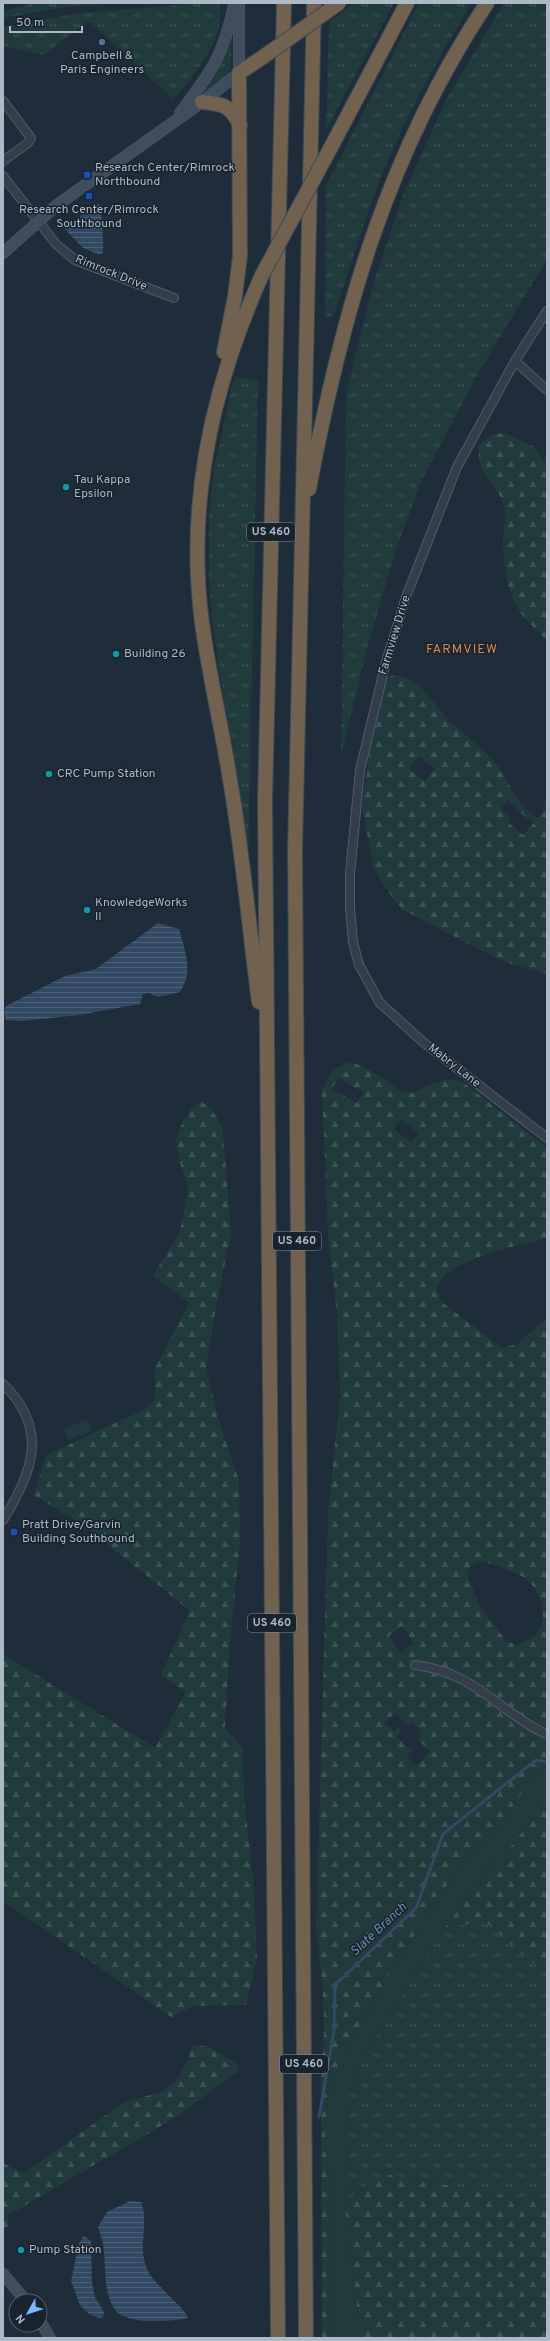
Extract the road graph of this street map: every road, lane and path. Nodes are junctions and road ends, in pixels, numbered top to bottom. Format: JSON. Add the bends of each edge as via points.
{"nodes":[{"id":1,"x":235,"y":3,"type":"edge"},
{"id":2,"x":239,"y":3,"type":"edge"},
{"id":3,"x":284,"y":3,"type":"edge"},
{"id":4,"x":314,"y":3,"type":"edge"},
{"id":5,"x":339,"y":3,"type":"edge"},
{"id":6,"x":407,"y":3,"type":"edge"},
{"id":7,"x":487,"y":3,"type":"edge"},
{"id":8,"x":239,"y":73,"type":"junction"},
{"id":9,"x":3,"y":100,"type":"edge"},
{"id":10,"x":202,"y":102,"type":"junction"},
{"id":11,"x":174,"y":122,"type":"junction"},
{"id":12,"x":240,"y":126,"type":"junction"},
{"id":13,"x":3,"y":161,"type":"edge"},
{"id":14,"x":3,"y":176,"type":"edge"},
{"id":15,"x":38,"y":220,"type":"junction"},
{"id":16,"x":3,"y":253,"type":"edge"},
{"id":17,"x":174,"y":298,"type":"dead end"},
{"id":18,"x":547,"y":311,"type":"edge"},
{"id":19,"x":515,"y":361,"type":"junction"},
{"id":20,"x":547,"y":390,"type":"edge"},
{"id":21,"x":217,"y":398,"type":"junction"},
{"id":22,"x":302,"y":508,"type":"junction"},
{"id":23,"x":369,"y":986,"type":"joint"},
{"id":24,"x":267,"y":1061,"type":"junction"},
{"id":25,"x":547,"y":1138,"type":"edge"},
{"id":26,"x":3,"y":1384,"type":"edge"},
{"id":27,"x":3,"y":1520,"type":"edge"},
{"id":28,"x":415,"y":1666,"type":"dead end"},
{"id":29,"x":547,"y":1734,"type":"edge"},
{"id":30,"x":3,"y":2274,"type":"edge"},
{"id":31,"x":19,"y":2293,"type":"edge"},
{"id":32,"x":278,"y":2338,"type":"edge"},
{"id":33,"x":306,"y":2338,"type":"edge"}],
"edges":[{"from":1,"to":11,"type":"main road","via":[[225,43],[215,66]]},
{"from":2,"to":8,"type":"main road"},
{"from":3,"to":24,"type":"highway","number":"US 460","via":[[265,776]]},
{"from":4,"to":22,"type":"highway","number":"US 460"},
{"from":5,"to":8,"type":"highway","bridge":true},
{"from":6,"to":21,"type":"highway","bridge":true,"via":[[262,275],[232,347]]},
{"from":7,"to":22,"type":"highway","via":[[460,44],[430,98],[377,220],[349,307],[308,492]]},
{"from":8,"to":10,"type":"main road"},
{"from":8,"to":12,"type":"highway"},
{"from":9,"to":13,"type":"street","via":[[31,138]]},
{"from":10,"to":11,"type":"main road"},
{"from":10,"to":12,"type":"highway","via":[[222,105],[229,109]]},
{"from":11,"to":15,"type":"main road"},
{"from":12,"to":21,"type":"highway","via":[[240,263]]},
{"from":14,"to":15,"type":"street","name":"Rimrock Drive"},
{"from":15,"to":16,"type":"main road"},
{"from":15,"to":17,"type":"street","name":"Rimrock Drive","via":[[56,244],[75,260]]},
{"from":18,"to":19,"type":"street","name":"Farmview Drive"},
{"from":19,"to":20,"type":"street"},
{"from":19,"to":23,"type":"street","name":"Farmview Drive","via":[[457,467],[411,582],[386,662],[360,770],[350,874],[350,908],[353,942],[359,965]]},
{"from":21,"to":24,"type":"highway","via":[[200,488],[199,597],[207,655],[231,781]]},
{"from":22,"to":33,"type":"highway","number":"US 460","via":[[294,850],[294,966]]},
{"from":23,"to":25,"type":"street","name":"Mabry Lane","via":[[380,1003],[422,1042]]},
{"from":24,"to":32,"type":"highway","number":"US 460"},
{"from":26,"to":27,"type":"street","via":[[24,1413],[30,1430],[32,1449],[27,1478]]},
{"from":28,"to":29,"type":"street","via":[[436,1668],[468,1681],[525,1722]]},
{"from":30,"to":31,"type":"main road"}]}
